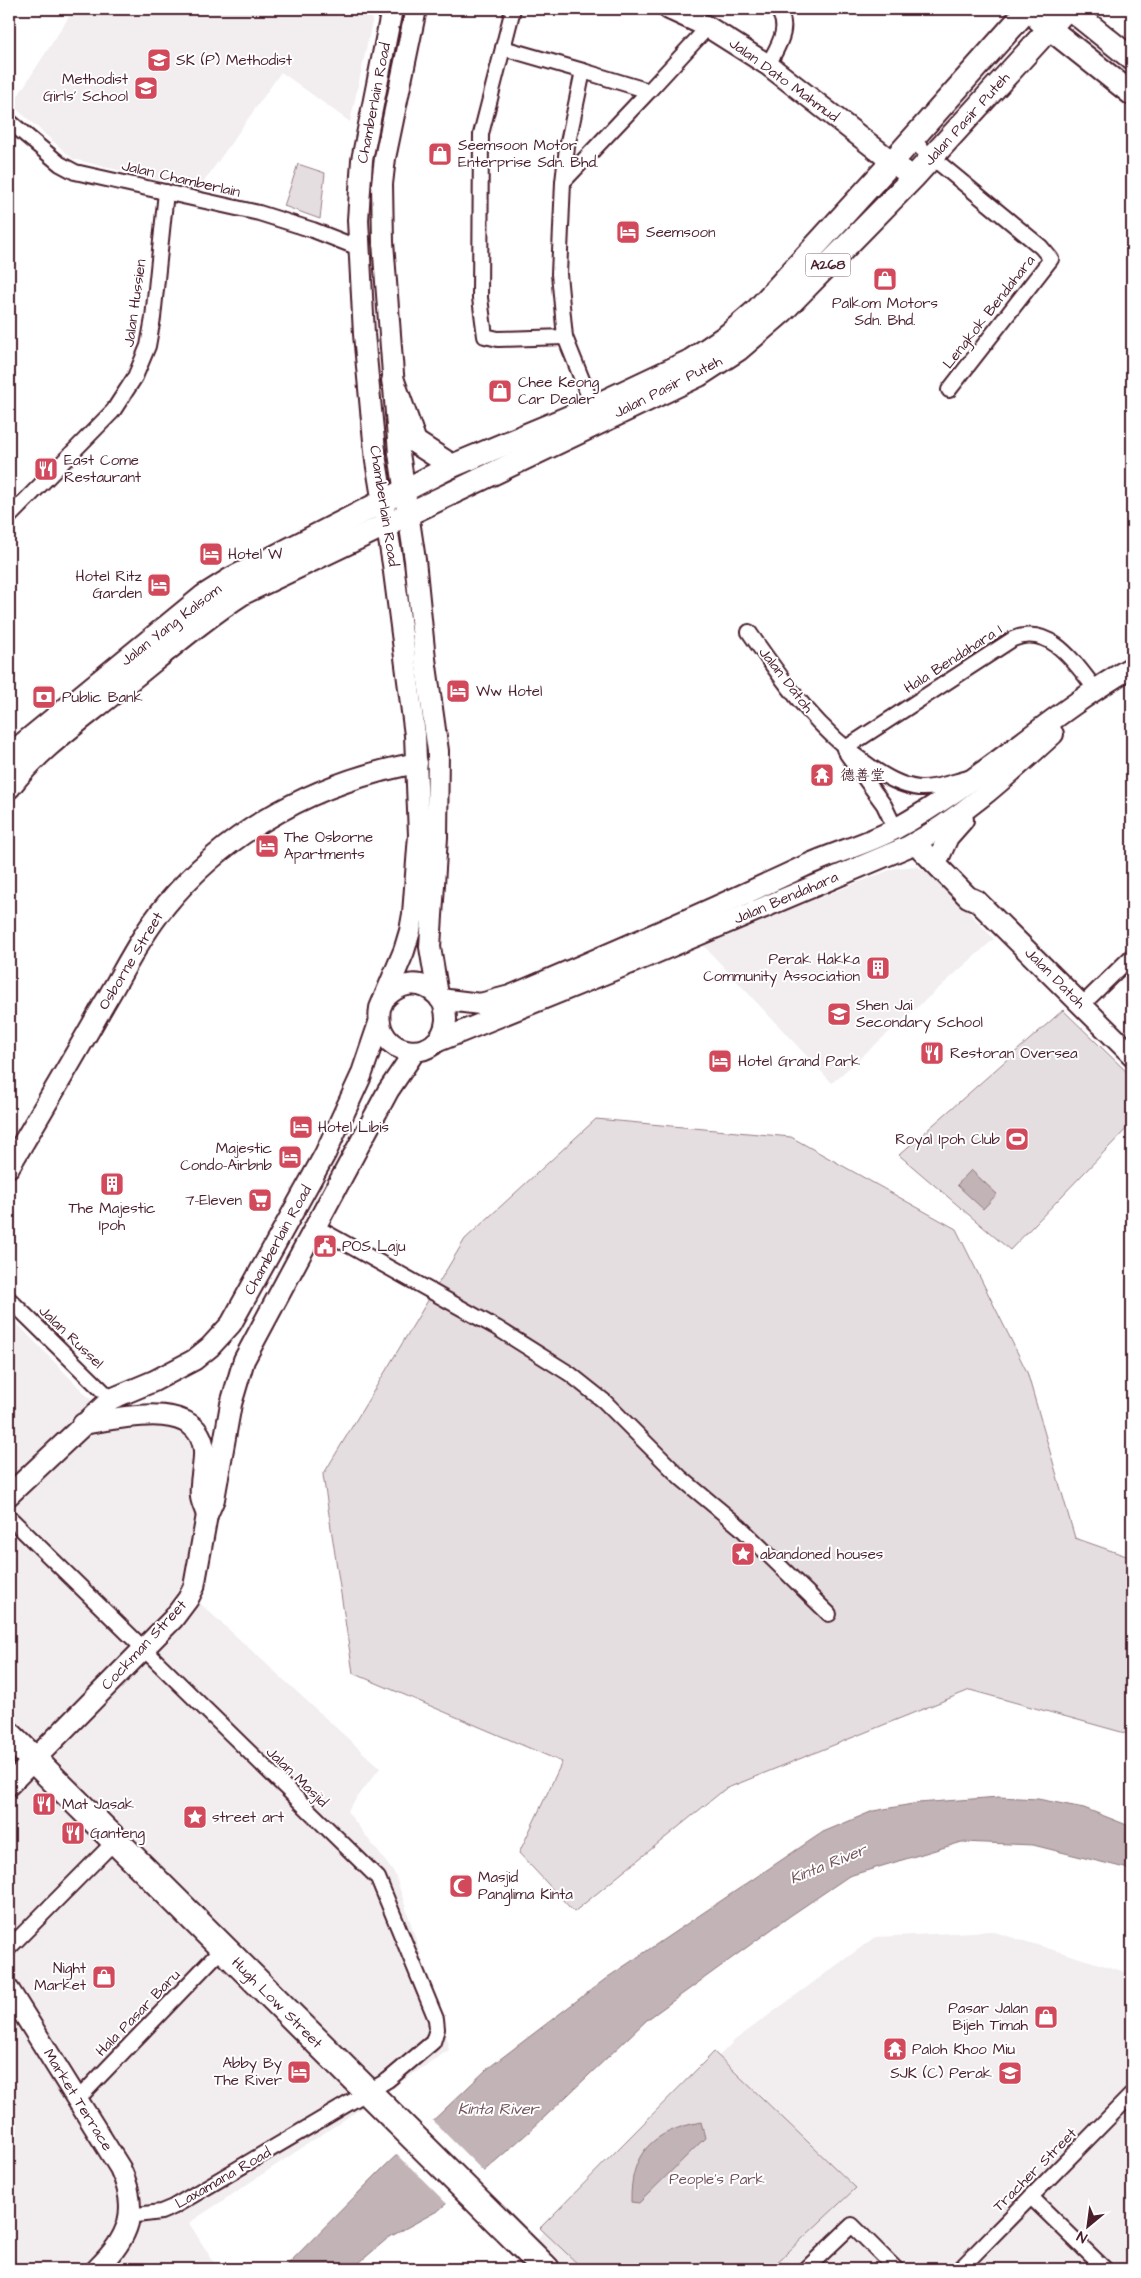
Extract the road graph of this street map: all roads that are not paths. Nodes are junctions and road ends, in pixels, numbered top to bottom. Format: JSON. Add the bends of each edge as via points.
{"nodes":[{"id":1,"x":392,"y":9,"type":"edge"},
{"id":2,"x":416,"y":9,"type":"edge"},
{"id":3,"x":513,"y":9,"type":"edge"},
{"id":4,"x":669,"y":9,"type":"edge"},
{"id":5,"x":777,"y":9,"type":"edge"},
{"id":6,"x":1022,"y":9,"type":"edge"},
{"id":7,"x":1068,"y":9,"type":"edge"},
{"id":8,"x":1088,"y":9,"type":"edge"},
{"id":9,"x":708,"y":27,"type":"junction"},
{"id":10,"x":1050,"y":28,"type":"junction"},
{"id":11,"x":1096,"y":30,"type":"junction"},
{"id":12,"x":503,"y":48,"type":"junction"},
{"id":13,"x":1083,"y":55,"type":"junction"},
{"id":14,"x":1132,"y":59,"type":"edge"},
{"id":15,"x":1021,"y":60,"type":"junction"},
{"id":16,"x":768,"y":65,"type":"junction"},
{"id":17,"x":583,"y":71,"type":"junction"},
{"id":18,"x":649,"y":91,"type":"junction"},
{"id":19,"x":1132,"y":94,"type":"edge"},
{"id":20,"x":9,"y":120,"type":"edge"},
{"id":21,"x":911,"y":140,"type":"junction"},
{"id":22,"x":932,"y":157,"type":"junction"},
{"id":23,"x":892,"y":162,"type":"junction"},
{"id":24,"x":913,"y":178,"type":"junction"},
{"id":25,"x":563,"y":182,"type":"junction"},
{"id":26,"x":166,"y":192,"type":"junction"},
{"id":27,"x":360,"y":248,"type":"junction"},
{"id":28,"x":565,"y":337,"type":"junction"},
{"id":29,"x":393,"y":381,"type":"junction"},
{"id":30,"x":949,"y":390,"type":"dead end"},
{"id":31,"x":596,"y":414,"type":"junction"},
{"id":32,"x":452,"y":466,"type":"junction"},
{"id":33,"x":404,"y":490,"type":"junction"},
{"id":34,"x":382,"y":501,"type":"junction"},
{"id":35,"x":408,"y":515,"type":"junction"},
{"id":36,"x":9,"y":516,"type":"edge"},
{"id":37,"x":386,"y":525,"type":"junction"},
{"id":38,"x":749,"y":632,"type":"dead end"},
{"id":39,"x":1132,"y":668,"type":"edge"},
{"id":40,"x":1098,"y":691,"type":"junction"},
{"id":41,"x":77,"y":711,"type":"junction"},
{"id":42,"x":844,"y":749,"type":"junction"},
{"id":43,"x":9,"y":758,"type":"edge"},
{"id":44,"x":417,"y":763,"type":"junction"},
{"id":45,"x":983,"y":784,"type":"junction"},
{"id":46,"x":9,"y":787,"type":"edge"},
{"id":47,"x":896,"y":828,"type":"junction"},
{"id":48,"x":919,"y":839,"type":"junction"},
{"id":49,"x":940,"y":855,"type":"junction"},
{"id":50,"x":886,"y":856,"type":"junction"},
{"id":51,"x":828,"y":857,"type":"junction"},
{"id":52,"x":952,"y":881,"type":"junction"},
{"id":53,"x":977,"y":901,"type":"junction"},
{"id":54,"x":1132,"y":956,"type":"edge"},
{"id":55,"x":556,"y":985,"type":"junction"},
{"id":56,"x":439,"y":997,"type":"junction"},
{"id":57,"x":384,"y":999,"type":"junction"},
{"id":58,"x":1082,"y":1006,"type":"junction"},
{"id":59,"x":379,"y":1023,"type":"junction"},
{"id":60,"x":436,"y":1042,"type":"junction"},
{"id":61,"x":415,"y":1051,"type":"junction"},
{"id":62,"x":1132,"y":1055,"type":"edge"},
{"id":63,"x":9,"y":1167,"type":"edge"},
{"id":64,"x":316,"y":1227,"type":"junction"},
{"id":65,"x":9,"y":1299,"type":"edge"},
{"id":66,"x":112,"y":1399,"type":"junction"},
{"id":67,"x":83,"y":1424,"type":"junction"},
{"id":68,"x":223,"y":1442,"type":"joint"},
{"id":69,"x":9,"y":1495,"type":"edge"},
{"id":70,"x":206,"y":1515,"type":"junction"},
{"id":71,"x":9,"y":1517,"type":"edge"},
{"id":72,"x":829,"y":1614,"type":"dead end"},
{"id":73,"x":142,"y":1649,"type":"junction"},
{"id":74,"x":9,"y":1736,"type":"edge"},
{"id":75,"x":34,"y":1760,"type":"junction"},
{"id":76,"x":9,"y":1785,"type":"edge"},
{"id":77,"x":115,"y":1841,"type":"junction"},
{"id":78,"x":9,"y":1948,"type":"edge"},
{"id":79,"x":223,"y":1948,"type":"junction"},
{"id":80,"x":9,"y":1990,"type":"edge"},
{"id":81,"x":1131,"y":2097,"type":"edge"},
{"id":82,"x":372,"y":2098,"type":"junction"},
{"id":83,"x":77,"y":2100,"type":"junction"},
{"id":84,"x":1031,"y":2197,"type":"junction"},
{"id":85,"x":129,"y":2216,"type":"junction"},
{"id":86,"x":97,"y":2269,"type":"edge"},
{"id":87,"x":546,"y":2269,"type":"edge"},
{"id":88,"x":806,"y":2269,"type":"edge"},
{"id":89,"x":896,"y":2269,"type":"edge"},
{"id":90,"x":960,"y":2269,"type":"edge"},
{"id":91,"x":1105,"y":2269,"type":"edge"}],
"edges":[{"from":1,"to":27,"type":"main road","name":"Chamberlain Road","via":[[362,160],[358,220]]},
{"from":2,"to":29,"type":"main road","name":"Chamberlain Road","via":[[382,184]]},
{"from":3,"to":12,"type":"street"},
{"from":4,"to":9,"type":"main road","name":"Jalan Dato Mahmud"},
{"from":5,"to":16,"type":"street","via":[[783,16],[784,27]]},
{"from":6,"to":10,"type":"main road"},
{"from":6,"to":21,"type":"main road","name":"Jalan Pasir Puteh","number":"A268","via":[[1000,40]]},
{"from":7,"to":10,"type":"main road","name":"Jalan Pasir Puteh","number":"A268"},
{"from":7,"to":11,"type":"main road"},
{"from":8,"to":11,"type":"main road"},
{"from":9,"to":16,"type":"main road","name":"Jalan Dato Mahmud"},
{"from":9,"to":18,"type":"street"},
{"from":10,"to":13,"type":"main road"},
{"from":10,"to":15,"type":"main road","name":"Jalan Pasir Puteh","number":"A268"},
{"from":11,"to":14,"type":"main road"},
{"from":12,"to":17,"type":"street"},
{"from":12,"to":28,"type":"street","via":[[481,134],[480,298],[485,336],[498,339]]},
{"from":13,"to":15,"type":"main road","via":[[1059,47]]},
{"from":13,"to":19,"type":"main road"},
{"from":15,"to":22,"type":"main road","name":"Jalan Pasir Puteh","number":"A268"},
{"from":16,"to":23,"type":"main road","name":"Jalan Dato Mahmud"},
{"from":17,"to":18,"type":"street"},
{"from":17,"to":25,"type":"street"},
{"from":18,"to":25,"type":"street"},
{"from":20,"to":26,"type":"street","name":"Jalan Chamberlain","via":[[60,164],[75,172]]},
{"from":21,"to":22,"type":"street"},
{"from":21,"to":23,"type":"main road","name":"Jalan Pasir Puteh","number":"A268"},
{"from":22,"to":24,"type":"main road","name":"Jalan Pasir Puteh","number":"A268"},
{"from":22,"to":30,"type":"street","name":"Lengkok Bendahara","via":[[1041,247],[1051,259]]},
{"from":23,"to":24,"type":"main road","name":"Jalan Dato Mahmud"},
{"from":23,"to":31,"type":"main road","name":"Jalan Pasir Puteh","number":"A268","via":[[757,310],[728,335],[690,362]]},
{"from":24,"to":31,"type":"main road","name":"Jalan Pasir Puteh","number":"A268","via":[[782,312],[739,349],[699,375]]},
{"from":25,"to":28,"type":"street","via":[[559,274]]},
{"from":26,"to":27,"type":"street","name":"Jalan Chamberlain","via":[[264,214]]},
{"from":26,"to":36,"type":"street","name":"Jalan Hussien","via":[[153,318],[148,346],[136,376],[113,410]]},
{"from":27,"to":34,"type":"main road","name":"Chamberlain Road","via":[[364,334]]},
{"from":28,"to":31,"type":"street"},
{"from":29,"to":32,"type":"main road","via":[[415,442]]},
{"from":29,"to":33,"type":"main road","name":"Chamberlain Road"},
{"from":31,"to":32,"type":"main road","name":"Jalan Pasir Puteh","number":"A268"},
{"from":31,"to":35,"type":"main road","name":"Jalan Pasir Puteh","number":"A268"},
{"from":32,"to":33,"type":"main road","name":"Jalan Pasir Puteh","number":"A268"},
{"from":33,"to":34,"type":"main road","name":"Jalan Yang Kalsom"},
{"from":33,"to":35,"type":"main road","name":"Chamberlain Road"},
{"from":33,"to":37,"type":"main road"},
{"from":34,"to":37,"type":"main road","name":"Chamberlain Road"},
{"from":34,"to":41,"type":"main road","name":"Jalan Yang Kalsom","via":[[268,558],[204,596]]},
{"from":35,"to":37,"type":"main road","name":"Jalan Pasir Puteh"},
{"from":35,"to":56,"type":"main road","name":"Chamberlain Road","via":[[438,751],[437,838],[430,946]]},
{"from":37,"to":41,"type":"main road","name":"Jalan Yang Kalsom","via":[[243,593]]},
{"from":37,"to":44,"type":"main road","name":"Chamberlain Road"},
{"from":38,"to":42,"type":"street","name":"Jalan Datoh","via":[[793,694]]},
{"from":39,"to":40,"type":"main road","name":"Jalan Bendahara"},
{"from":40,"to":42,"type":"street","name":"Hala Bendahara 1","via":[[1065,652],[1037,634],[1023,634]]},
{"from":40,"to":45,"type":"main road","name":"Jalan Bendahara","via":[[1072,706]]},
{"from":41,"to":43,"type":"main road","name":"Jalan Yang Kalsom"},
{"from":41,"to":46,"type":"main road","name":"Jalan Yang Kalsom"},
{"from":42,"to":45,"type":"street","name":"Jalan Datoh","via":[[906,786]]},
{"from":42,"to":47,"type":"street","name":"Jalan Datoh","via":[[884,805]]},
{"from":44,"to":57,"type":"main road","name":"Chamberlain Road","via":[[419,834],[413,914],[404,951]]},
{"from":44,"to":63,"type":"main road","name":"Osborne Street","via":[[304,797],[237,839],[185,884],[147,930]]},
{"from":45,"to":47,"type":"main road","name":"Jalan Bendahara"},
{"from":45,"to":48,"type":"main road","via":[[962,793],[921,826]]},
{"from":45,"to":49,"type":"main road"},
{"from":47,"to":51,"type":"main road","name":"Jalan Bendahara"},
{"from":48,"to":49,"type":"main road","name":"Jalan Datoh"},
{"from":48,"to":50,"type":"main road","name":"Jalan Bendahara"},
{"from":48,"to":51,"type":"main road","via":[[901,837],[868,850]]},
{"from":48,"to":52,"type":"main road","name":"Jalan Datoh"},
{"from":49,"to":53,"type":"main road","name":"Jalan Datoh","via":[[974,891]]},
{"from":50,"to":52,"type":"main road","via":[[917,864]]},
{"from":50,"to":55,"type":"main road","name":"Jalan Bendahara"},
{"from":51,"to":55,"type":"main road","name":"Jalan Bendahara"},
{"from":52,"to":53,"type":"main road","name":"Jalan Datoh"},
{"from":53,"to":58,"type":"main road","name":"Jalan Datoh"},
{"from":54,"to":58,"type":"street"},
{"from":55,"to":56,"type":"main road","name":"Jalan Bendahara","via":[[488,1003],[467,1004]]},
{"from":55,"to":60,"type":"main road","name":"Jalan Bendahara"},
{"from":56,"to":57,"type":"main road","via":[[416,984],[392,990]]},
{"from":56,"to":60,"type":"main road","via":[[444,1007],[445,1026]]},
{"from":57,"to":59,"type":"main road"},
{"from":58,"to":62,"type":"main road","name":"Jalan Datoh"},
{"from":59,"to":61,"type":"main road","via":[[388,1041],[405,1050]]},
{"from":59,"to":66,"type":"main road","name":"Chamberlain Road","via":[[361,1076],[325,1154],[231,1324],[194,1360]]},
{"from":60,"to":61,"type":"main road"},
{"from":61,"to":64,"type":"main road","name":"Chamberlain Road","via":[[388,1091]]},
{"from":64,"to":68,"type":"main road","name":"Chamberlain Road","via":[[244,1360],[235,1383]]},
{"from":64,"to":72,"type":"street","via":[[497,1328],[570,1374],[604,1401],[681,1478],[746,1533]]},
{"from":65,"to":66,"type":"street","name":"Jalan Russel"},
{"from":66,"to":67,"type":"main road","name":"Chamberlain Road"},
{"from":67,"to":69,"type":"main road","name":"Chamberlain Road"},
{"from":67,"to":70,"type":"main road","via":[[157,1414],[175,1417],[189,1424],[200,1434],[204,1449],[201,1496]]},
{"from":68,"to":70,"type":"main road","name":"Cockman Street","via":[[214,1499]]},
{"from":70,"to":73,"type":"main road","name":"Cockman Street","via":[[198,1571],[191,1593],[172,1619]]},
{"from":71,"to":73,"type":"street","name":"Jalan Masjid"},
{"from":73,"to":75,"type":"main road","name":"Cockman Street"},
{"from":73,"to":82,"type":"street","name":"Jalan Masjid","via":[[378,1878],[436,2019],[437,2029],[433,2042]]},
{"from":74,"to":75,"type":"highway","name":"Hugh Low Street"},
{"from":75,"to":76,"type":"main road","name":"Cockman Street"},
{"from":75,"to":77,"type":"highway","name":"Hugh Low Street"},
{"from":77,"to":78,"type":"street"},
{"from":77,"to":79,"type":"highway","name":"Hugh Low Street"},
{"from":79,"to":82,"type":"highway","name":"Hugh Low Street"},
{"from":79,"to":83,"type":"street","name":"Hala Pasar Baru"},
{"from":80,"to":83,"type":"main road","name":"Market Terrace"},
{"from":81,"to":84,"type":"street","name":"Tracher Street"},
{"from":82,"to":85,"type":"street","name":"Laxamana Road","via":[[173,2207]]},
{"from":82,"to":87,"type":"highway","name":"Hugh Low Street"},
{"from":83,"to":85,"type":"main road","name":"Market Terrace","via":[[127,2183]]},
{"from":84,"to":90,"type":"street","name":"Tracher Street"},
{"from":84,"to":91,"type":"street"},
{"from":85,"to":86,"type":"main road","via":[[120,2244]]},
{"from":88,"to":89,"type":"street","via":[[852,2224]]}]}
